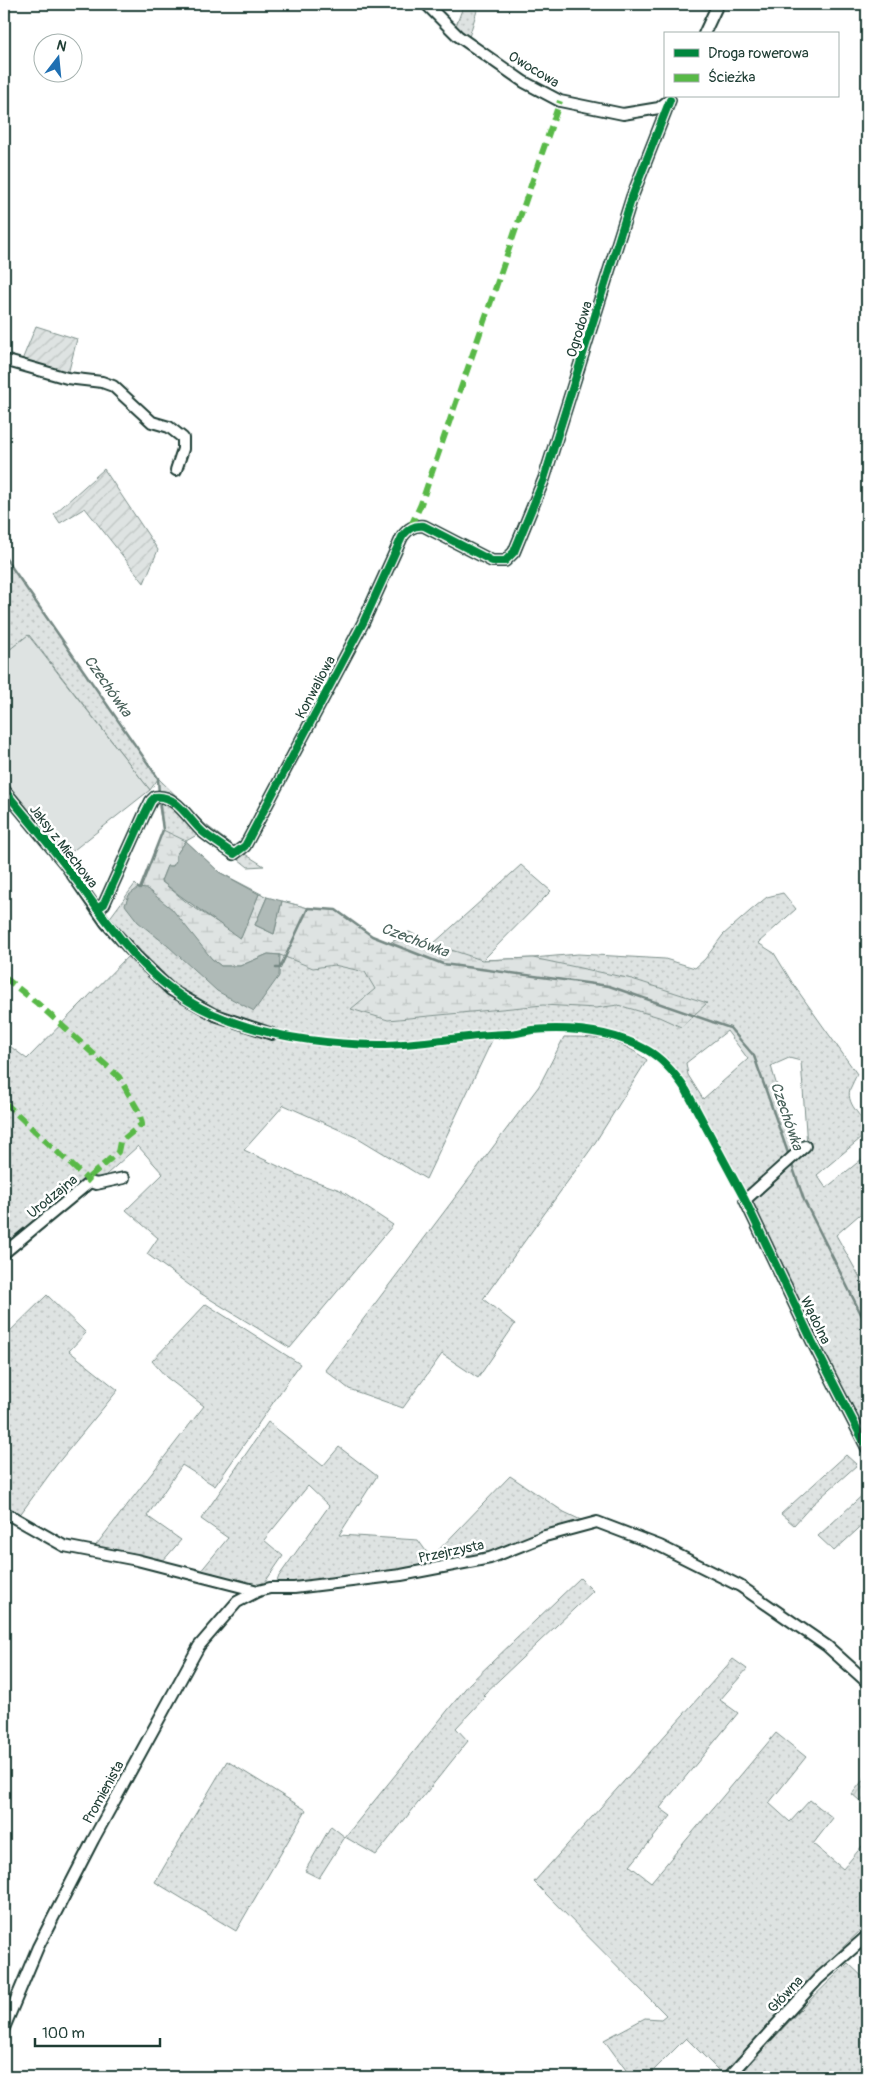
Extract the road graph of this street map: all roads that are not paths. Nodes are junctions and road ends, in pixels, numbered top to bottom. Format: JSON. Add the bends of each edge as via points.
{"nodes":[{"id":1,"x":426,"y":4,"type":"edge"},
{"id":2,"x":718,"y":4,"type":"edge"},
{"id":3,"x":705,"y":32,"type":"edge"},
{"id":4,"x":671,"y":98,"type":"edge"},
{"id":5,"x":4,"y":360,"type":"edge"},
{"id":6,"x":176,"y":470,"type":"dead end"},
{"id":7,"x":410,"y":528,"type":"joint"},
{"id":8,"x":4,"y":790,"type":"edge"},
{"id":9,"x":97,"y":909,"type":"junction"},
{"id":10,"x":272,"y":1034,"type":"dead end"},
{"id":11,"x":805,"y":1146,"type":"dead end"},
{"id":12,"x":124,"y":1178,"type":"dead end"},
{"id":13,"x":4,"y":1253,"type":"edge"},
{"id":14,"x":867,"y":1448,"type":"edge"},
{"id":15,"x":4,"y":1512,"type":"edge"},
{"id":16,"x":258,"y":1591,"type":"junction"},
{"id":17,"x":867,"y":1682,"type":"edge"},
{"id":18,"x":867,"y":1936,"type":"edge"},
{"id":19,"x":4,"y":2028,"type":"edge"},
{"id":20,"x":729,"y":2077,"type":"edge"}],
"edges":[{"from":1,"to":4,"type":"street","name":"Owocowa","via":[[458,36],[524,82],[560,101],[623,114],[659,108]]},
{"from":2,"to":3,"type":"street"},
{"from":4,"to":7,"type":"street","name":"Ogrodowa","via":[[632,197],[544,480],[514,552],[505,561],[492,561],[424,526]]},
{"from":5,"to":6,"type":"street","via":[[67,378],[113,386],[152,422],[169,427],[183,438]]},
{"from":7,"to":9,"type":"street","name":"Konwaliowa","via":[[245,846],[234,854],[203,832],[176,803],[155,797],[104,904]]},
{"from":8,"to":9,"type":"street","name":"Jaksy z Miechowa"},
{"from":9,"to":10,"type":"street","name":"Jaksy z Miechowa","via":[[106,923],[170,990],[215,1015]]},
{"from":11,"to":14,"type":"street","name":"Wądolna","via":[[745,1200]]},
{"from":12,"to":13,"type":"street","name":"Urodzajna","via":[[96,1184],[90,1182]]},
{"from":15,"to":16,"type":"street","name":"Przejrzysta","via":[[64,1546],[137,1560]]},
{"from":16,"to":17,"type":"street","name":"Przejrzysta","via":[[401,1575],[490,1558],[545,1536],[597,1522],[653,1543],[740,1586],[827,1646]]},
{"from":16,"to":19,"type":"street","name":"Promienista","via":[[236,1602],[199,1646],[38,1947]]},
{"from":18,"to":20,"type":"street","name":"Główna","via":[[818,1979]]}]}
